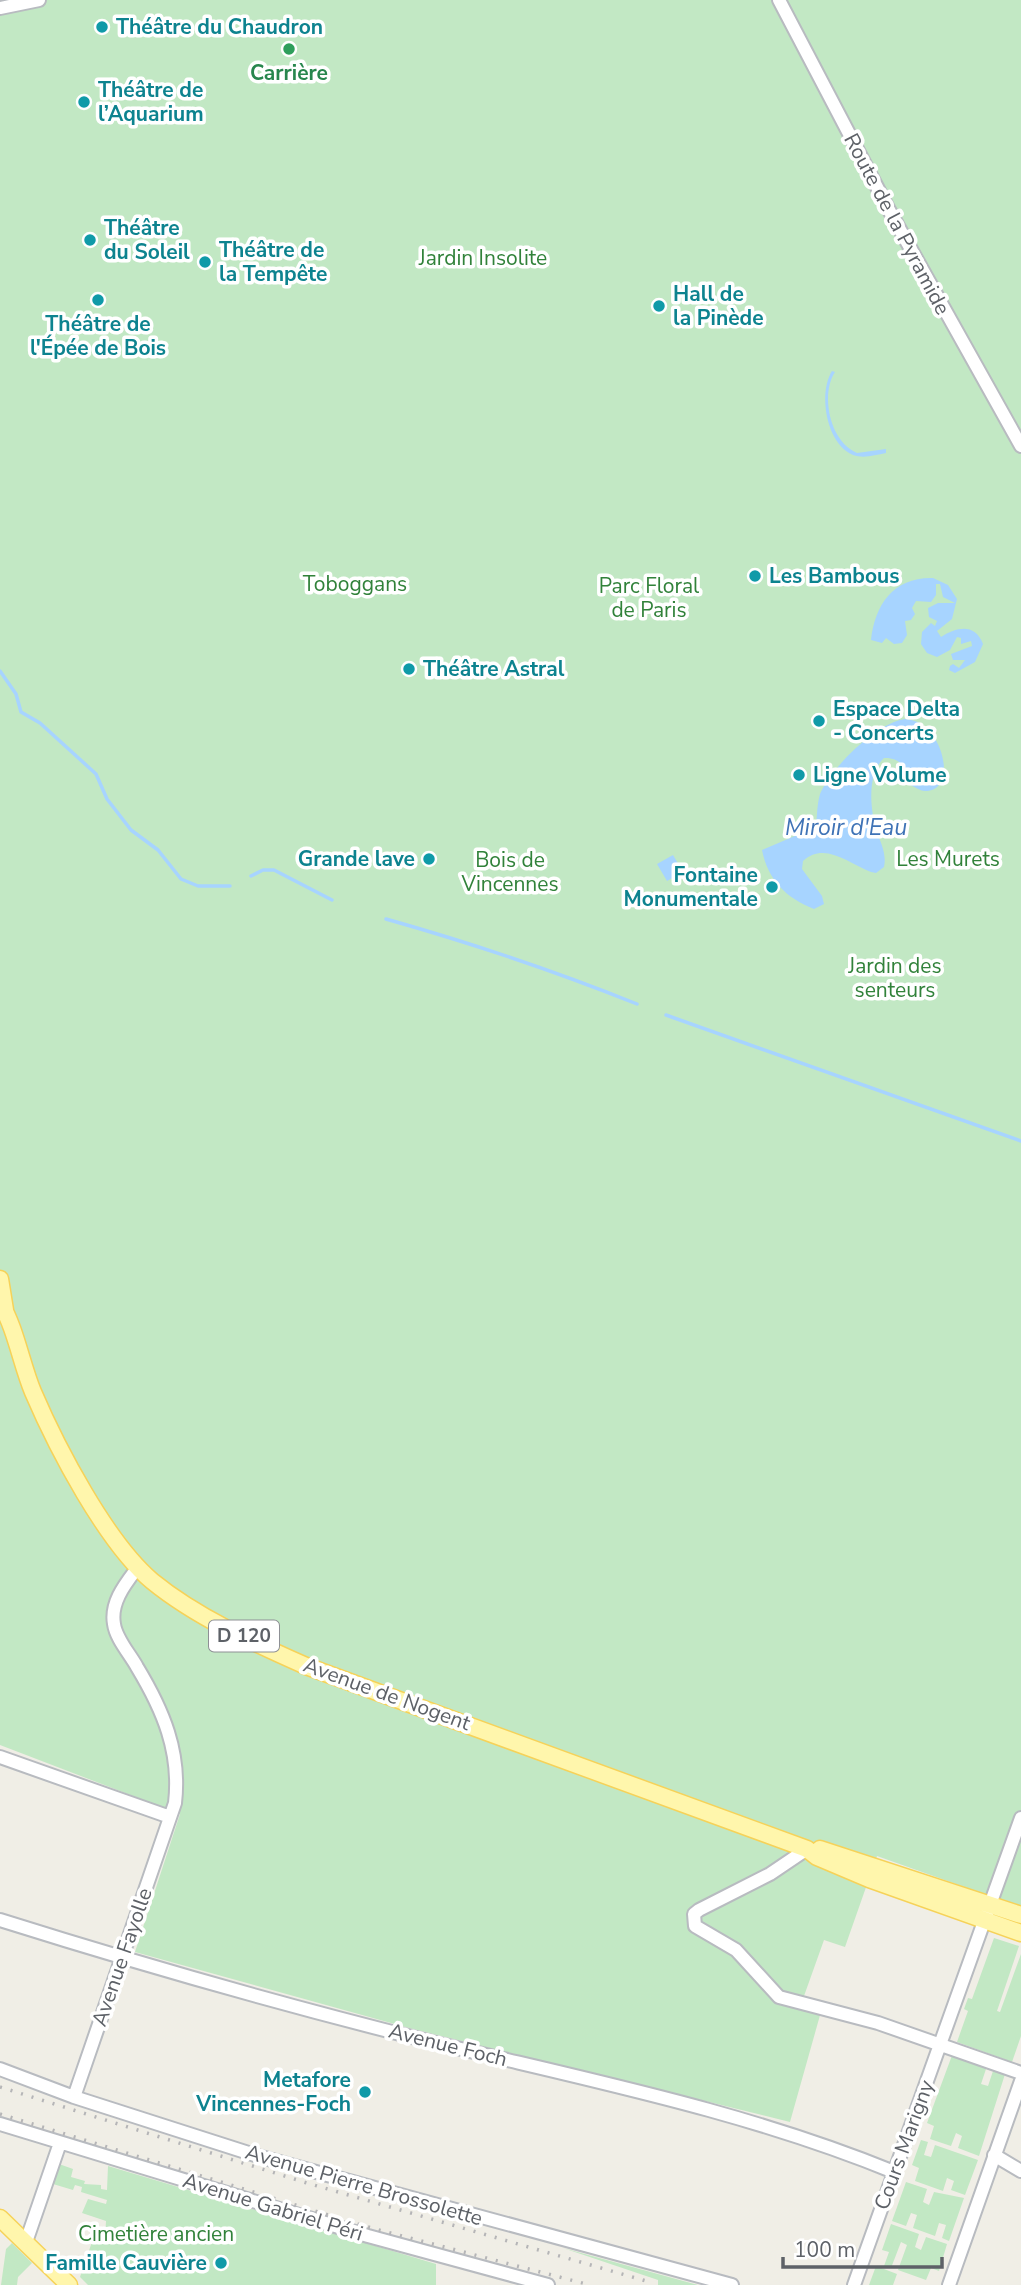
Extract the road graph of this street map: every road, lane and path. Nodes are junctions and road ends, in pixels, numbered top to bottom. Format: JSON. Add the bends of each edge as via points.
{"nodes":[{"id":1,"x":39,"y":0,"type":"edge"},
{"id":2,"x":779,"y":0,"type":"edge"},
{"id":3,"x":0,"y":8,"type":"edge"},
{"id":4,"x":1021,"y":446,"type":"edge"},
{"id":5,"x":1,"y":1278,"type":"edge"},
{"id":6,"x":2,"y":1306,"type":"edge"},
{"id":7,"x":138,"y":1567,"type":"junction"},
{"id":8,"x":0,"y":1757,"type":"edge"},
{"id":9,"x":170,"y":1817,"type":"junction"},
{"id":10,"x":1021,"y":1818,"type":"edge"},
{"id":11,"x":807,"y":1849,"type":"junction"},
{"id":12,"x":989,"y":1907,"type":"junction"},
{"id":13,"x":1021,"y":1915,"type":"edge"},
{"id":14,"x":0,"y":1920,"type":"edge"},
{"id":15,"x":1021,"y":1933,"type":"edge"},
{"id":16,"x":122,"y":1958,"type":"junction"},
{"id":17,"x":941,"y":2044,"type":"junction"},
{"id":18,"x":0,"y":2069,"type":"edge"},
{"id":19,"x":1021,"y":2073,"type":"edge"},
{"id":20,"x":1021,"y":2081,"type":"edge"},
{"id":21,"x":74,"y":2097,"type":"junction"},
{"id":22,"x":0,"y":2124,"type":"edge"},
{"id":23,"x":60,"y":2143,"type":"junction"},
{"id":24,"x":994,"y":2155,"type":"junction"},
{"id":25,"x":1021,"y":2171,"type":"edge"},
{"id":26,"x":894,"y":2172,"type":"junction"},
{"id":27,"x":0,"y":2218,"type":"edge"},
{"id":28,"x":26,"y":2242,"type":"junction"},
{"id":29,"x":69,"y":2285,"type":"edge"},
{"id":30,"x":548,"y":2285,"type":"edge"},
{"id":31,"x":732,"y":2285,"type":"edge"},
{"id":32,"x":854,"y":2285,"type":"edge"},
{"id":33,"x":949,"y":2285,"type":"edge"}],
"edges":[{"from":1,"to":3,"type":"street"},
{"from":2,"to":4,"type":"street","name":"Route de la Pyramide"},
{"from":5,"to":6,"type":"main road","name":"Avenue de Nogent","number":"D 120"},
{"from":6,"to":7,"type":"main road","name":"Avenue de Nogent","number":"D 120","via":[[33,1391],[68,1462]]},
{"from":7,"to":9,"type":"street","name":"Avenue Fayolle","via":[[117,1599],[114,1624],[153,1693],[173,1743],[177,1783]]},
{"from":7,"to":11,"type":"main road","name":"Avenue de Nogent","number":"D 120","via":[[200,1612],[306,1666]]},
{"from":8,"to":9,"type":"street"},
{"from":9,"to":16,"type":"street","name":"Avenue Fayolle"},
{"from":10,"to":12,"type":"street","name":"Cours Marigny"},
{"from":11,"to":12,"type":"main road","name":"Avenue de Nogent","number":"D 120","via":[[869,1879]]},
{"from":11,"to":17,"type":"street","via":[[770,1874],[699,1910],[693,1921],[700,1930],[736,1950],[779,1997]]},
{"from":12,"to":13,"type":"main road","number":"D 120"},
{"from":12,"to":15,"type":"main road","number":"D 120"},
{"from":12,"to":17,"type":"street","name":"Cours Marigny"},
{"from":14,"to":16,"type":"street","name":"Avenue Foch"},
{"from":16,"to":21,"type":"street","name":"Avenue Fayolle"},
{"from":16,"to":26,"type":"street","name":"Avenue Foch","via":[[382,2030],[698,2104]]},
{"from":17,"to":19,"type":"street"},
{"from":17,"to":26,"type":"street","name":"Cours Marigny"},
{"from":18,"to":21,"type":"street","name":"Avenue Pierre Brossolette"},
{"from":20,"to":24,"type":"street"},
{"from":21,"to":31,"type":"street","name":"Avenue Pierre Brossolette","via":[[271,2160]]},
{"from":22,"to":23,"type":"street","name":"Avenue Gabriel Péri"},
{"from":23,"to":28,"type":"street"},
{"from":23,"to":30,"type":"street","name":"Avenue Gabriel Péri"},
{"from":24,"to":25,"type":"street"},
{"from":24,"to":33,"type":"street"},
{"from":26,"to":32,"type":"street","name":"Cours Marigny"},
{"from":27,"to":28,"type":"main road"},
{"from":28,"to":29,"type":"main road"}]}
